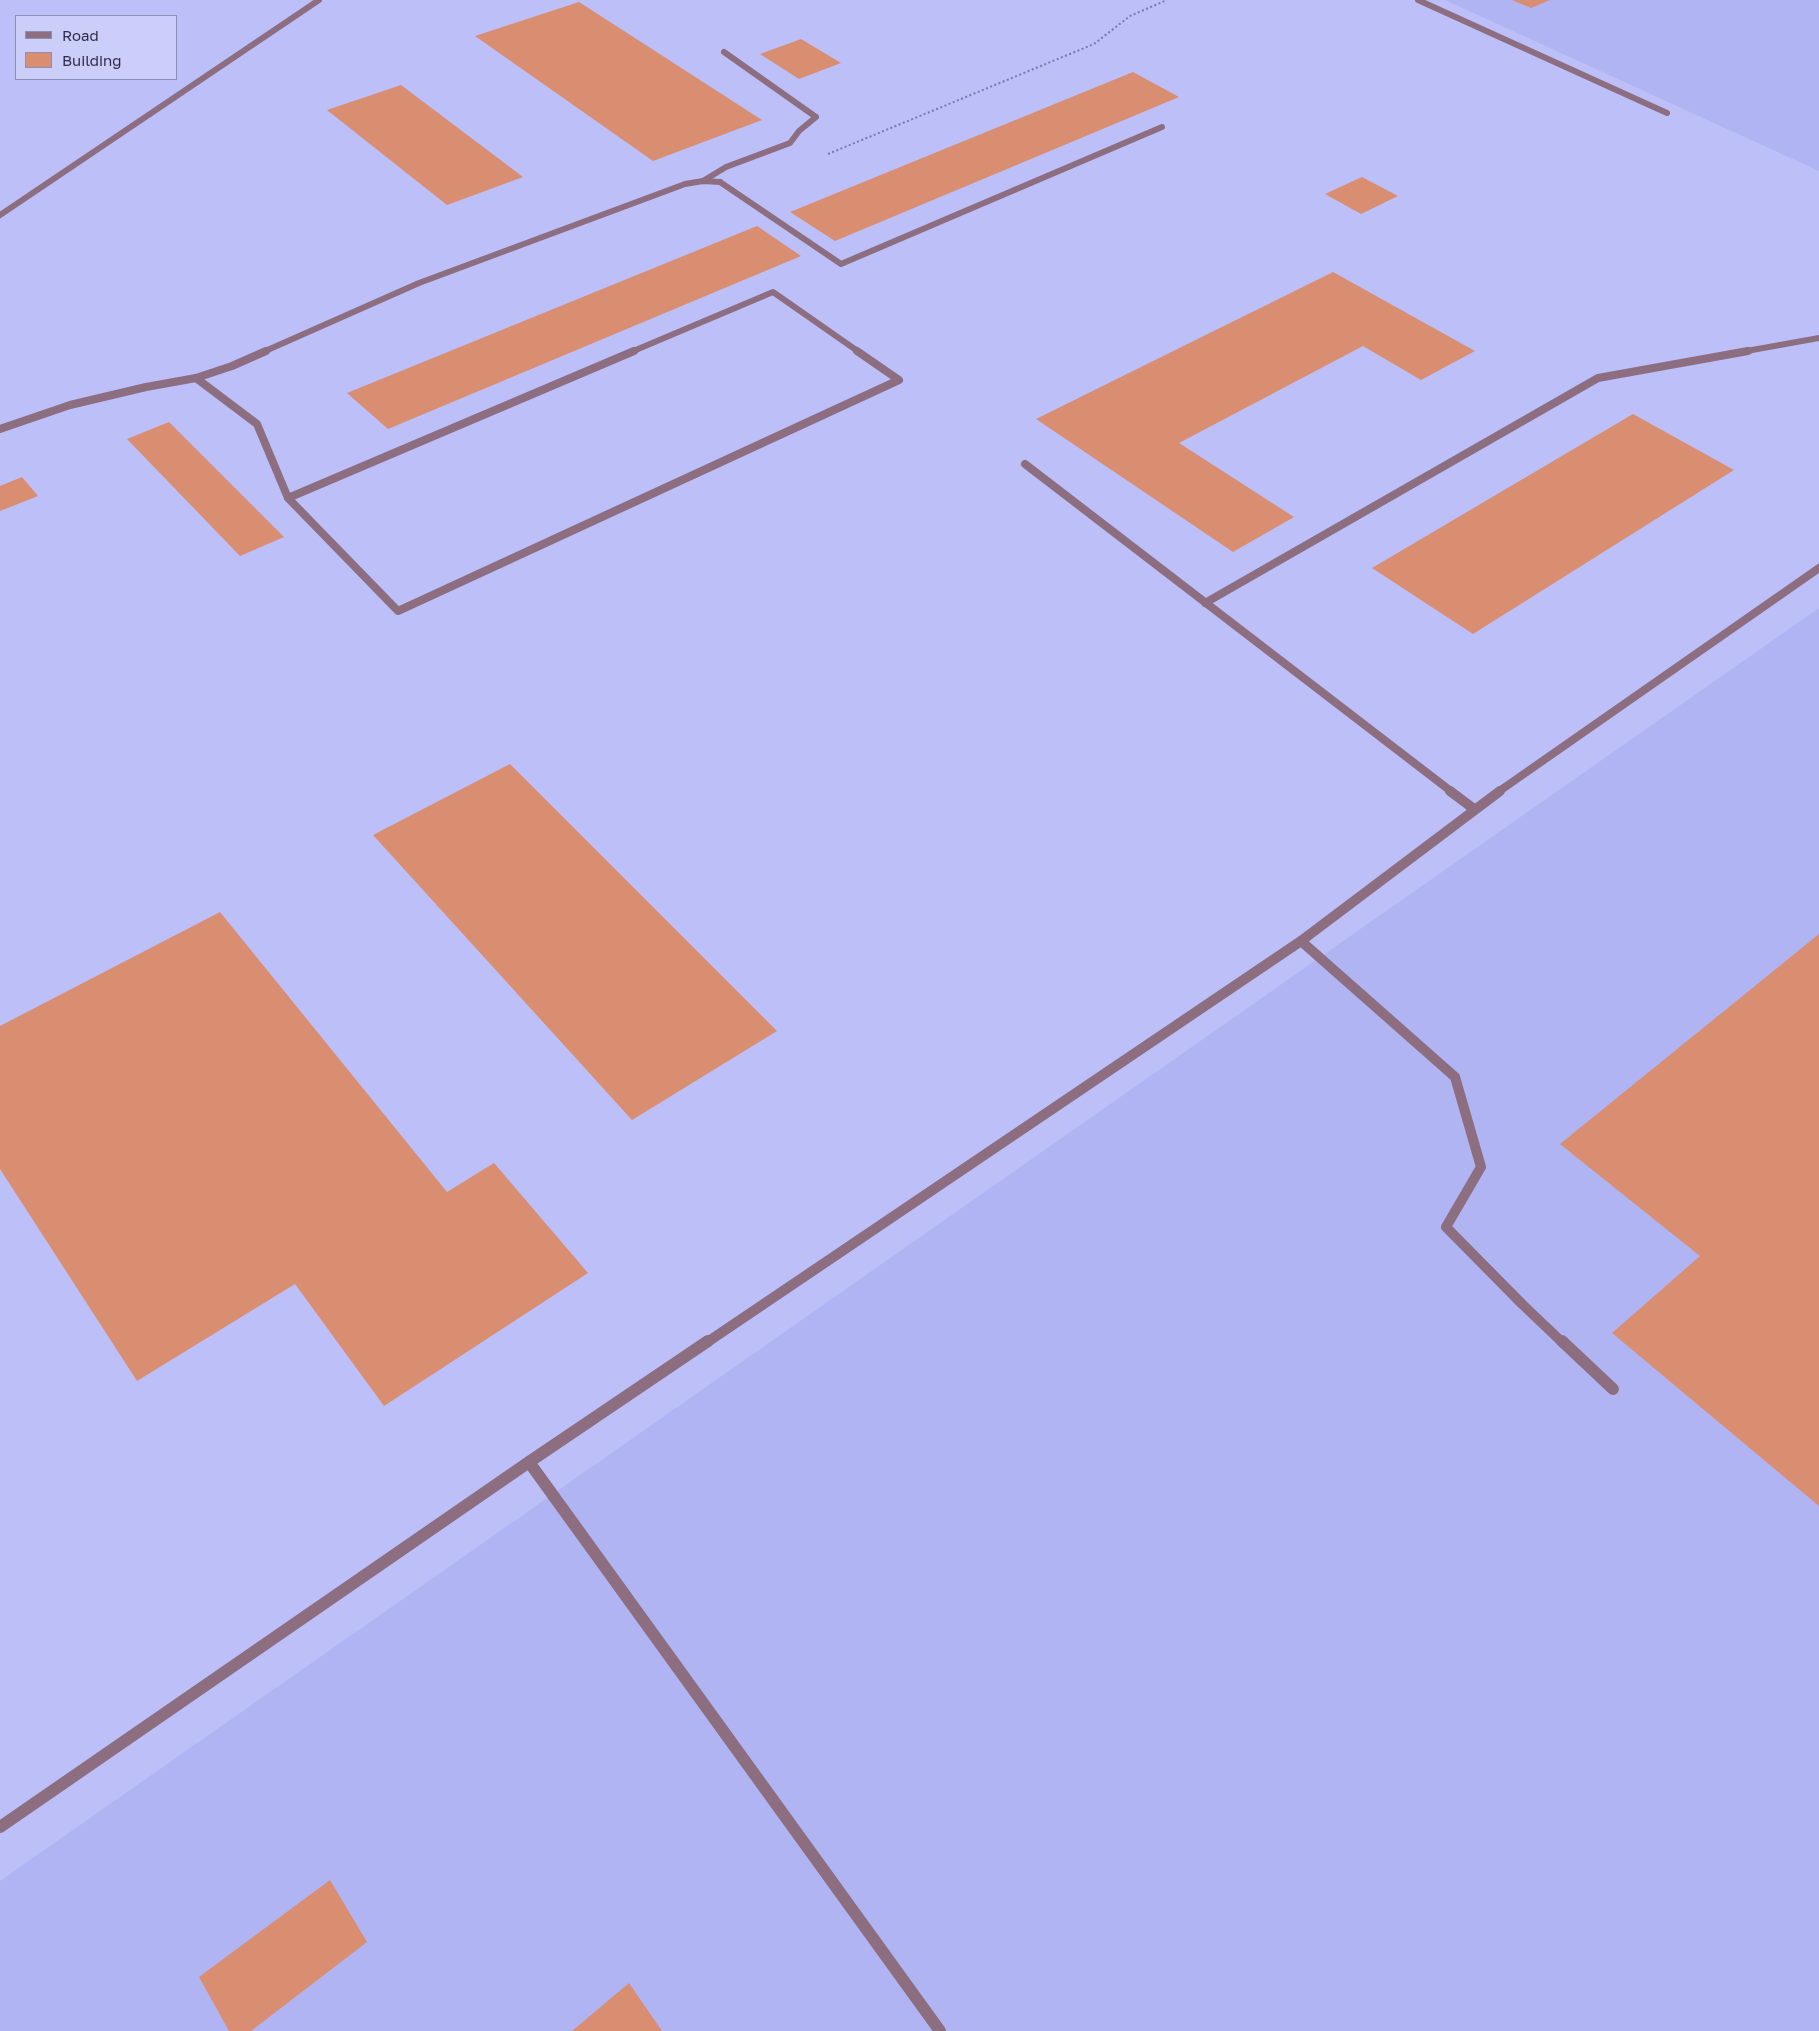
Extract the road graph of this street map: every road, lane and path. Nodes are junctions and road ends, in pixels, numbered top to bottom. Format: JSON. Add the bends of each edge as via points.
{"nodes":[{"id":1,"x":319,"y":0,"type":"edge"},
{"id":2,"x":1167,"y":0,"type":"edge"},
{"id":3,"x":1418,"y":0,"type":"edge"},
{"id":4,"x":724,"y":52,"type":"dead end"},
{"id":5,"x":1667,"y":114,"type":"dead end"},
{"id":6,"x":1162,"y":127,"type":"dead end"},
{"id":7,"x":820,"y":157,"type":"dead end"},
{"id":8,"x":703,"y":181,"type":"junction"},
{"id":9,"x":0,"y":215,"type":"edge"},
{"id":10,"x":1819,"y":338,"type":"edge"},
{"id":11,"x":196,"y":378,"type":"junction"},
{"id":12,"x":0,"y":429,"type":"edge"},
{"id":13,"x":1025,"y":464,"type":"dead end"},
{"id":14,"x":288,"y":498,"type":"junction"},
{"id":15,"x":1819,"y":568,"type":"edge"},
{"id":16,"x":1205,"y":602,"type":"junction"},
{"id":17,"x":1474,"y":809,"type":"junction"},
{"id":18,"x":1301,"y":941,"type":"junction"},
{"id":19,"x":1613,"y":1389,"type":"dead end"},
{"id":20,"x":529,"y":1462,"type":"junction"},
{"id":21,"x":0,"y":1827,"type":"edge"},
{"id":22,"x":940,"y":2031,"type":"edge"}],
"edges":[{"from":1,"to":9,"type":"street"},
{"from":2,"to":7,"type":"path","via":[[1130,16],[1094,44]]},
{"from":3,"to":5,"type":"street"},
{"from":4,"to":8,"type":"street","via":[[816,117],[790,143],[726,167]]},
{"from":6,"to":8,"type":"street","via":[[841,264],[720,182]]},
{"from":8,"to":11,"type":"street","via":[[685,184],[419,282],[232,366]]},
{"from":10,"to":16,"type":"street","via":[[1598,378]]},
{"from":11,"to":12,"type":"street","via":[[70,405]]},
{"from":11,"to":14,"type":"street","via":[[258,424]]},
{"from":13,"to":16,"type":"street"},
{"from":14,"to":14,"type":"street","via":[[398,611],[899,380],[773,292]]},
{"from":15,"to":17,"type":"street"},
{"from":16,"to":17,"type":"street"},
{"from":17,"to":18,"type":"street"},
{"from":18,"to":19,"type":"street","via":[[1455,1076],[1481,1167],[1446,1227]]},
{"from":18,"to":20,"type":"street"},
{"from":20,"to":21,"type":"street"},
{"from":20,"to":22,"type":"street"}]}
